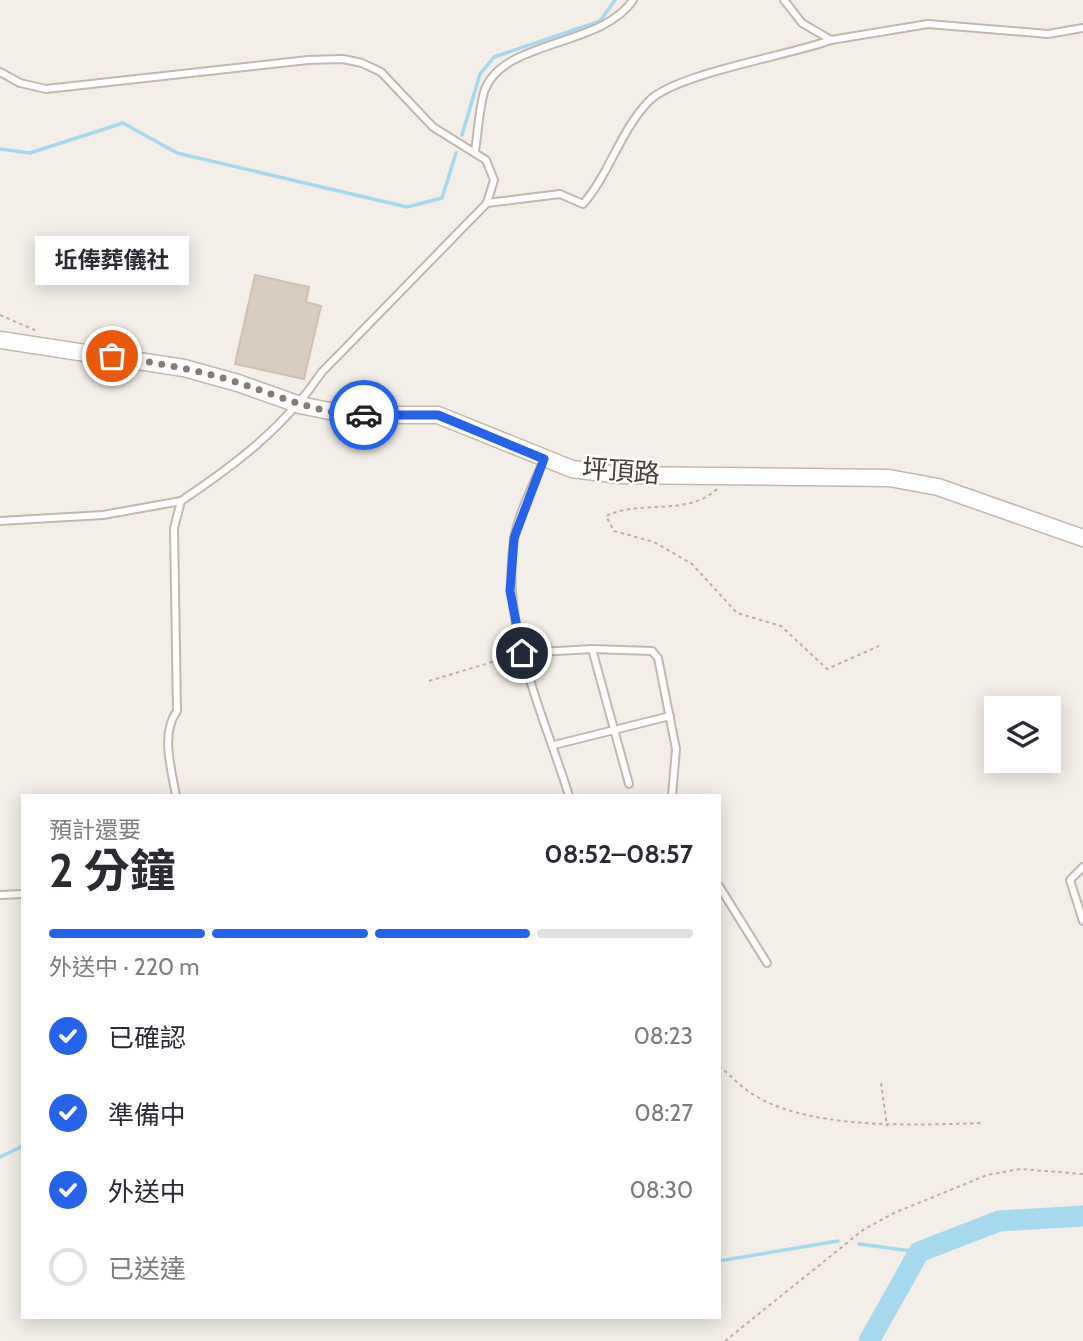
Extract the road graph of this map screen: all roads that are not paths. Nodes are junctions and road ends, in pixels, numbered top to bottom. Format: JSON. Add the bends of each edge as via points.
{"nodes":[{"id":1,"x":633,"y":0,"type":"edge"},
{"id":2,"x":784,"y":0,"type":"edge"},
{"id":3,"x":1083,"y":28,"type":"edge"},
{"id":4,"x":831,"y":40,"type":"junction"},
{"id":5,"x":0,"y":72,"type":"edge"},
{"id":6,"x":475,"y":151,"type":"junction"},
{"id":7,"x":488,"y":203,"type":"junction"},
{"id":8,"x":0,"y":340,"type":"edge"},
{"id":9,"x":300,"y":405,"type":"junction"},
{"id":10,"x":544,"y":459,"type":"junction"},
{"id":11,"x":181,"y":502,"type":"junction"},
{"id":12,"x":0,"y":521,"type":"edge"},
{"id":13,"x":1083,"y":538,"type":"edge"},
{"id":14,"x":592,"y":649,"type":"junction"},
{"id":15,"x":522,"y":653,"type":"junction"},
{"id":16,"x":670,"y":716,"type":"junction"},
{"id":17,"x":614,"y":728,"type":"junction"},
{"id":18,"x":554,"y":745,"type":"junction"},
{"id":19,"x":629,"y":784,"type":"dead end"},
{"id":20,"x":176,"y":794,"type":"edge"},
{"id":21,"x":568,"y":794,"type":"edge"},
{"id":22,"x":671,"y":794,"type":"edge"},
{"id":23,"x":1083,"y":867,"type":"edge"},
{"id":24,"x":721,"y":889,"type":"edge"},
{"id":25,"x":21,"y":894,"type":"edge"},
{"id":26,"x":0,"y":895,"type":"edge"},
{"id":27,"x":1083,"y":921,"type":"edge"},
{"id":28,"x":767,"y":963,"type":"dead end"}],
"edges":[{"from":1,"to":6,"type":"lane","via":[[599,30],[536,51],[501,69],[485,90]]},
{"from":2,"to":4,"type":"lane","via":[[802,23]]},
{"from":3,"to":4,"type":"lane","via":[[1048,34],[928,24]]},
{"from":4,"to":7,"type":"lane","via":[[677,84],[650,99],[610,157],[598,187],[583,204],[560,194]]},
{"from":5,"to":6,"type":"lane","via":[[46,89],[343,59],[381,72],[433,127]]},
{"from":6,"to":7,"type":"lane","via":[[486,160],[494,180]]},
{"from":7,"to":9,"type":"lane","via":[[330,364]]},
{"from":8,"to":9,"type":"street","name":"坪頂路","via":[[184,368]]},
{"from":9,"to":10,"type":"street","name":"坪頂路","via":[[349,415],[438,415]]},
{"from":9,"to":11,"type":"lane","via":[[240,462]]},
{"from":10,"to":13,"type":"street","name":"坪頂路","via":[[572,469],[619,475],[889,478],[938,487]]},
{"from":10,"to":15,"type":"lane","via":[[514,538],[510,591]]},
{"from":11,"to":12,"type":"lane","via":[[103,515]]},
{"from":11,"to":20,"type":"lane","via":[[174,528],[177,712],[170,728],[169,754]]},
{"from":14,"to":15,"type":"lane"},
{"from":14,"to":16,"type":"lane","via":[[652,651],[658,658]]},
{"from":14,"to":17,"type":"lane"},
{"from":15,"to":18,"type":"lane"},
{"from":16,"to":17,"type":"lane"},
{"from":16,"to":22,"type":"lane","via":[[676,749]]},
{"from":17,"to":18,"type":"lane"},
{"from":17,"to":19,"type":"lane"},
{"from":18,"to":21,"type":"lane"},
{"from":23,"to":27,"type":"lane","via":[[1070,880]]},
{"from":24,"to":28,"type":"lane"},
{"from":25,"to":26,"type":"lane"}]}
